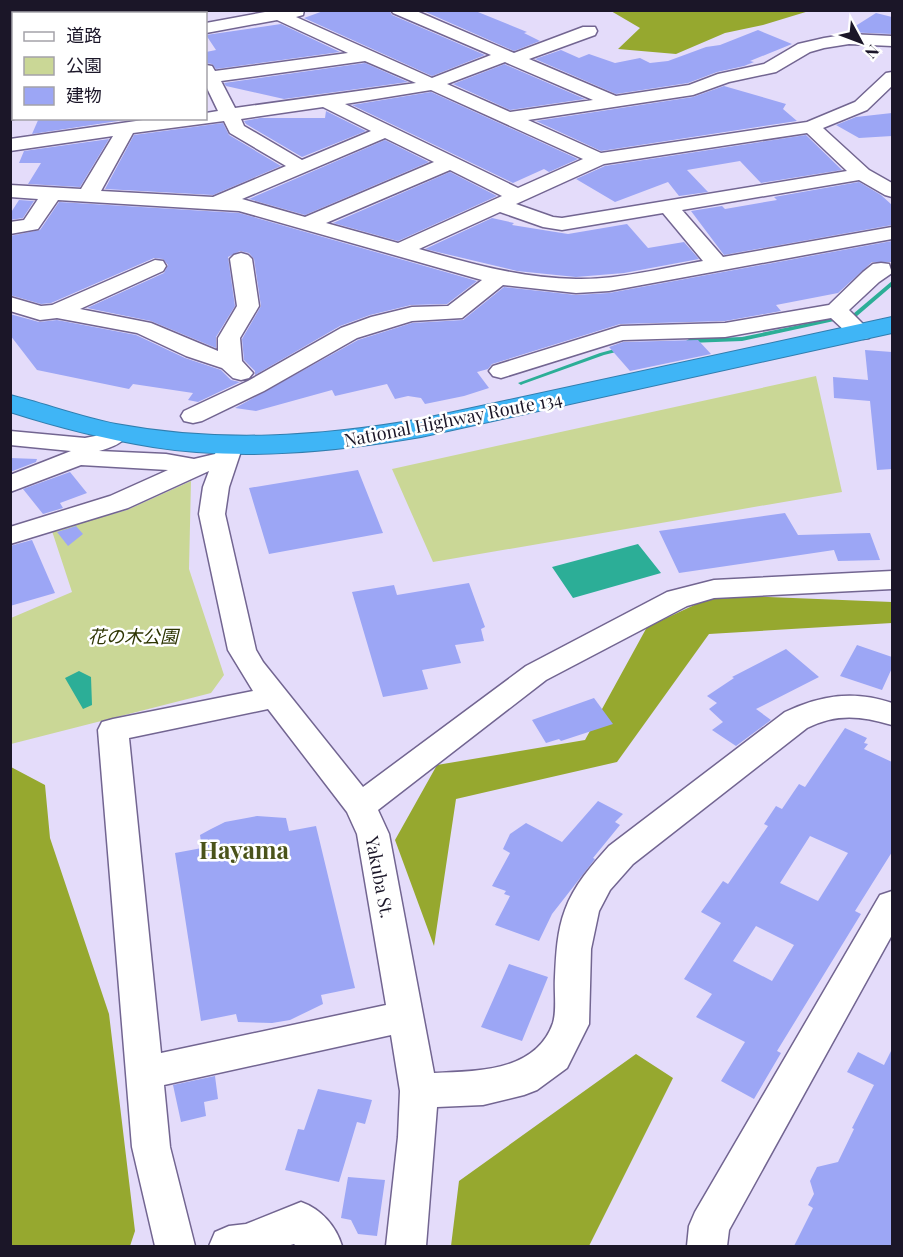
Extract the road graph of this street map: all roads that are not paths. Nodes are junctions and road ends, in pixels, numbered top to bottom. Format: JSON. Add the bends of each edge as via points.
{"nodes":[{"id":1,"x":305,"y":10,"type":"edge"},
{"id":2,"x":399,"y":10,"type":"edge"},
{"id":3,"x":278,"y":15,"type":"junction"},
{"id":4,"x":207,"y":28,"type":"edge"},
{"id":5,"x":589,"y":31,"type":"dead end"},
{"id":6,"x":892,"y":41,"type":"edge"},
{"id":7,"x":368,"y":55,"type":"junction"},
{"id":8,"x":509,"y":57,"type":"junction"},
{"id":9,"x":207,"y":75,"type":"edge"},
{"id":10,"x":892,"y":77,"type":"edge"},
{"id":11,"x":432,"y":84,"type":"junction"},
{"id":12,"x":325,"y":101,"type":"junction"},
{"id":13,"x":614,"y":102,"type":"junction"},
{"id":14,"x":229,"y":114,"type":"junction"},
{"id":15,"x":207,"y":118,"type":"edge"},
{"id":16,"x":507,"y":118,"type":"junction"},
{"id":17,"x":186,"y":120,"type":"edge"},
{"id":18,"x":811,"y":127,"type":"junction"},
{"id":19,"x":126,"y":129,"type":"junction"},
{"id":20,"x":386,"y":131,"type":"junction"},
{"id":21,"x":11,"y":146,"type":"edge"},
{"id":22,"x":599,"y":159,"type":"junction"},
{"id":23,"x":449,"y":163,"type":"junction"},
{"id":24,"x":301,"y":167,"type":"junction"},
{"id":25,"x":862,"y":174,"type":"junction"},
{"id":26,"x":10,"y":191,"type":"edge"},
{"id":27,"x":892,"y":191,"type":"edge"},
{"id":28,"x":52,"y":193,"type":"junction"},
{"id":29,"x":88,"y":195,"type":"junction"},
{"id":30,"x":518,"y":196,"type":"junction"},
{"id":31,"x":219,"y":202,"type":"junction"},
{"id":32,"x":498,"y":205,"type":"junction"},
{"id":33,"x":668,"y":206,"type":"junction"},
{"id":34,"x":309,"y":223,"type":"junction"},
{"id":35,"x":10,"y":228,"type":"edge"},
{"id":36,"x":892,"y":232,"type":"edge"},
{"id":37,"x":400,"y":250,"type":"junction"},
{"id":38,"x":241,"y":260,"type":"dead end"},
{"id":39,"x":717,"y":264,"type":"junction"},
{"id":40,"x":155,"y":266,"type":"dead end"},
{"id":41,"x":881,"y":269,"type":"dead end"},
{"id":42,"x":498,"y":278,"type":"junction"},
{"id":43,"x":10,"y":304,"type":"edge"},
{"id":44,"x":57,"y":311,"type":"junction"},
{"id":45,"x":847,"y":320,"type":"junction"},
{"id":46,"x":892,"y":325,"type":"edge"},
{"id":47,"x":230,"y":363,"type":"junction"},
{"id":48,"x":501,"y":371,"type":"dead end"},
{"id":49,"x":256,"y":386,"type":"junction"},
{"id":50,"x":10,"y":403,"type":"edge"},
{"id":51,"x":193,"y":416,"type":"dead end"},
{"id":52,"x":118,"y":433,"type":"junction"},
{"id":53,"x":10,"y":438,"type":"edge"},
{"id":54,"x":228,"y":452,"type":"junction"},
{"id":55,"x":194,"y":467,"type":"junction"},
{"id":56,"x":10,"y":484,"type":"edge"},
{"id":57,"x":10,"y":536,"type":"edge"},
{"id":58,"x":892,"y":580,"type":"edge"},
{"id":59,"x":275,"y":696,"type":"junction"},
{"id":60,"x":892,"y":714,"type":"edge"},
{"id":61,"x":360,"y":806,"type":"junction"},
{"id":62,"x":892,"y":905,"type":"edge"},
{"id":63,"x":406,"y":1016,"type":"junction"},
{"id":64,"x":144,"y":1073,"type":"junction"},
{"id":65,"x":419,"y":1091,"type":"junction"},
{"id":66,"x":175,"y":1246,"type":"edge"},
{"id":67,"x":228,"y":1246,"type":"edge"},
{"id":68,"x":322,"y":1246,"type":"edge"},
{"id":69,"x":406,"y":1246,"type":"edge"},
{"id":70,"x":707,"y":1246,"type":"edge"}],
"edges":[{"from":1,"to":3,"type":"street"},
{"from":2,"to":8,"type":"street"},
{"from":3,"to":4,"type":"street"},
{"from":3,"to":7,"type":"street"},
{"from":5,"to":8,"type":"street"},
{"from":6,"to":13,"type":"street","via":[[849,39],[824,43],[804,48],[770,68],[724,78],[693,90]]},
{"from":7,"to":9,"type":"street"},
{"from":7,"to":11,"type":"street"},
{"from":8,"to":11,"type":"street"},
{"from":8,"to":13,"type":"street"},
{"from":9,"to":14,"type":"street"},
{"from":10,"to":18,"type":"street","via":[[861,106]]},
{"from":11,"to":12,"type":"street"},
{"from":11,"to":16,"type":"street"},
{"from":12,"to":14,"type":"street"},
{"from":12,"to":20,"type":"street"},
{"from":13,"to":16,"type":"street"},
{"from":14,"to":15,"type":"street"},
{"from":14,"to":24,"type":"street","via":[[241,134]]},
{"from":16,"to":22,"type":"street"},
{"from":17,"to":19,"type":"street"},
{"from":18,"to":22,"type":"street"},
{"from":18,"to":25,"type":"street"},
{"from":19,"to":21,"type":"street"},
{"from":19,"to":29,"type":"street"},
{"from":20,"to":23,"type":"street"},
{"from":20,"to":24,"type":"street"},
{"from":22,"to":30,"type":"street"},
{"from":23,"to":30,"type":"street"},
{"from":23,"to":34,"type":"street"},
{"from":24,"to":31,"type":"street"},
{"from":25,"to":27,"type":"street"},
{"from":25,"to":33,"type":"street"},
{"from":26,"to":28,"type":"street"},
{"from":28,"to":29,"type":"street"},
{"from":28,"to":35,"type":"street","via":[[31,225]]},
{"from":29,"to":31,"type":"street"},
{"from":30,"to":32,"type":"street"},
{"from":31,"to":34,"type":"street"},
{"from":32,"to":33,"type":"street","via":[[562,224]]},
{"from":32,"to":37,"type":"street"},
{"from":33,"to":39,"type":"street"},
{"from":34,"to":37,"type":"street"},
{"from":36,"to":39,"type":"street"},
{"from":37,"to":42,"type":"street"},
{"from":38,"to":47,"type":"street","via":[[248,306],[229,338]]},
{"from":39,"to":42,"type":"street","via":[[609,284],[576,286]]},
{"from":40,"to":44,"type":"street"},
{"from":41,"to":45,"type":"street","via":[[871,278]]},
{"from":42,"to":49,"type":"street","via":[[454,312],[412,314],[349,333]]},
{"from":43,"to":44,"type":"street","via":[[40,313]]},
{"from":44,"to":47,"type":"street","via":[[143,328]]},
{"from":45,"to":46,"type":"highway","name":"National Highway Route 134"},
{"from":45,"to":48,"type":"street","via":[[621,333]]},
{"from":45,"to":54,"type":"highway","name":"National Highway Route 134","via":[[371,437]]},
{"from":47,"to":49,"type":"street"},
{"from":49,"to":51,"type":"street"},
{"from":50,"to":52,"type":"highway","name":"National Highway Route 134"},
{"from":52,"to":53,"type":"street","via":[[101,443],[85,445]]},
{"from":52,"to":54,"type":"highway","name":"National Highway Route 134"},
{"from":54,"to":55,"type":"street"},
{"from":54,"to":59,"type":"street","name":"Yakuba St.","via":[[212,514],[242,650]]},
{"from":55,"to":56,"type":"street","via":[[78,457]]},
{"from":55,"to":57,"type":"street","via":[[119,502]]},
{"from":58,"to":61,"type":"street","via":[[714,589],[678,599],[536,673]]},
{"from":59,"to":61,"type":"street","name":"Yakuba St."},
{"from":59,"to":64,"type":"street","via":[[113,730]]},
{"from":60,"to":65,"type":"street","via":[[852,705],[818,709],[803,716],[621,855],[598,881],[582,910],[574,949],[571,1024],[554,1056],[524,1078],[483,1088]]},
{"from":61,"to":63,"type":"street","name":"Yakuba St.","via":[[374,834]]},
{"from":62,"to":70,"type":"street","via":[[709,1226]]},
{"from":63,"to":64,"type":"street"},
{"from":63,"to":65,"type":"street","name":"Yakuba St."},
{"from":64,"to":66,"type":"street","via":[[151,1148]]},
{"from":65,"to":69,"type":"street","name":"Yakuba St."},
{"from":67,"to":68,"type":"street","via":[[246,1244],[301,1221]]}]}
